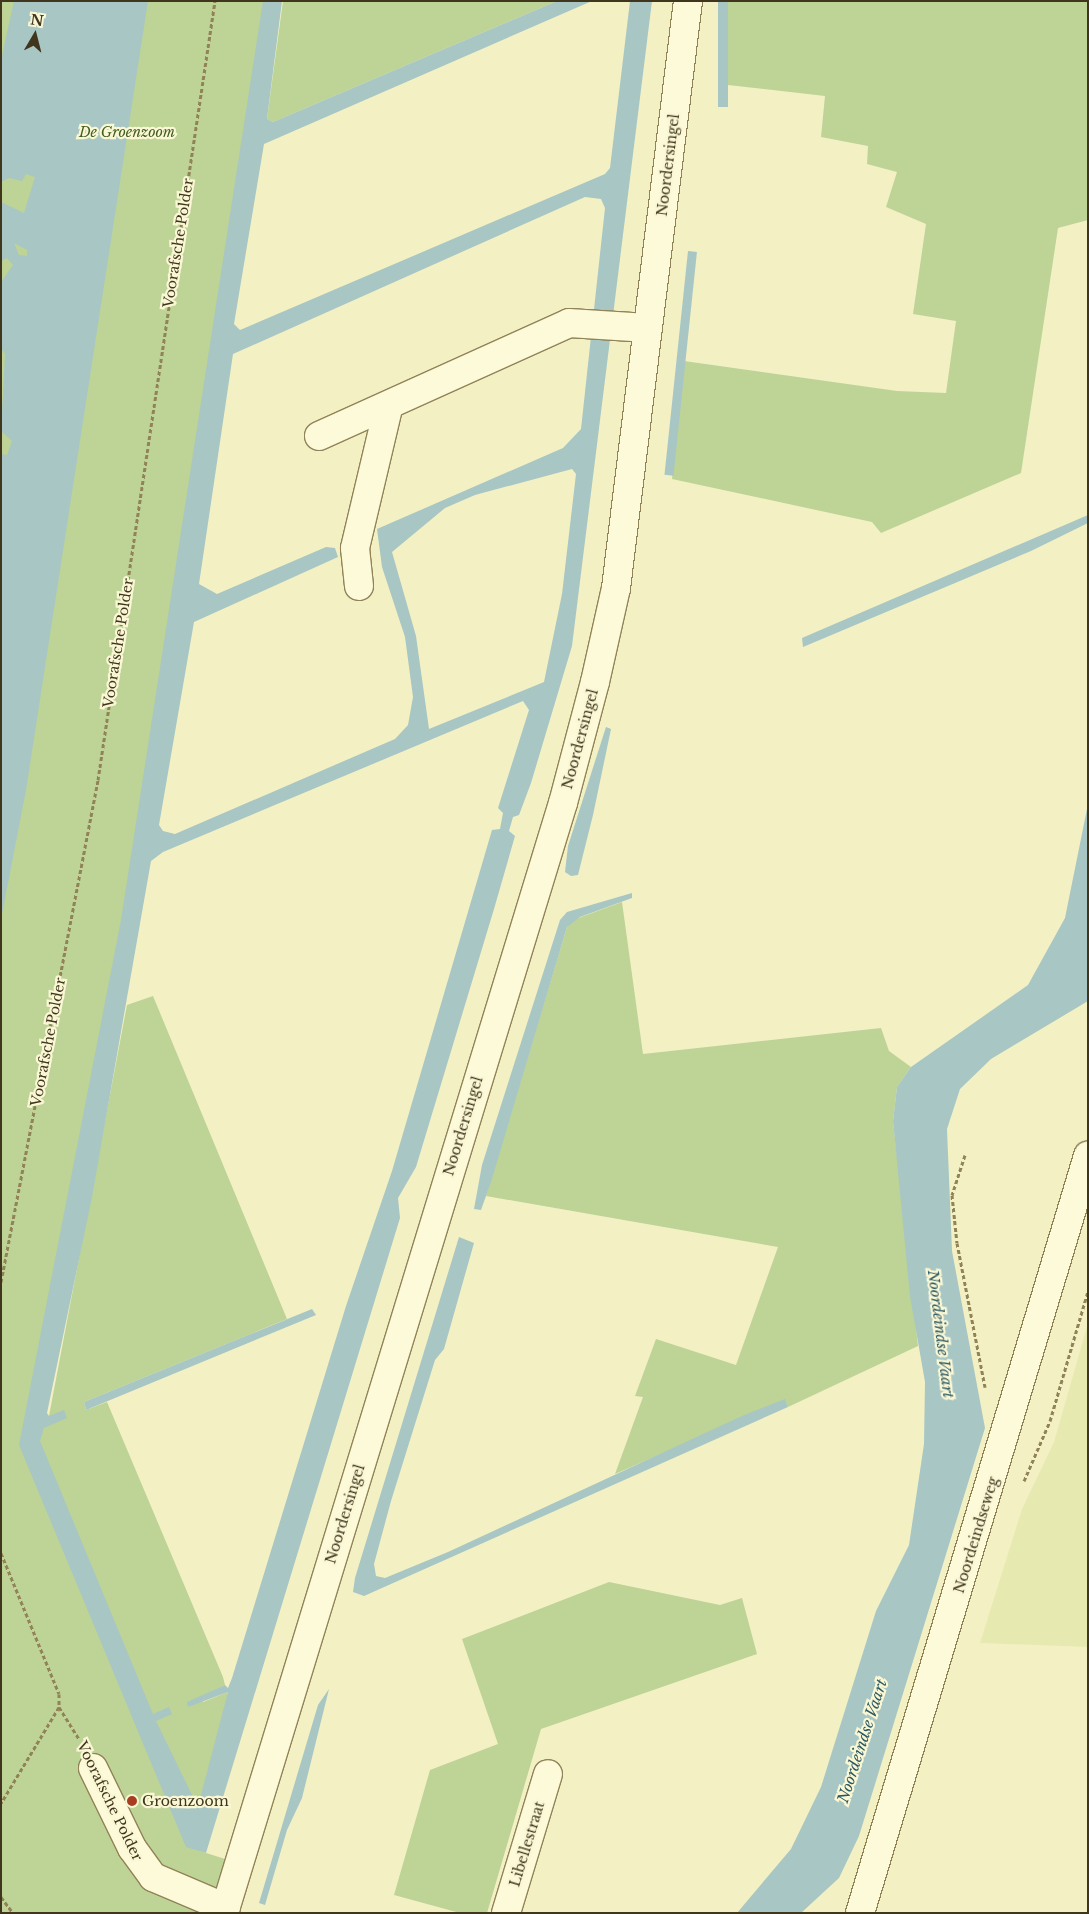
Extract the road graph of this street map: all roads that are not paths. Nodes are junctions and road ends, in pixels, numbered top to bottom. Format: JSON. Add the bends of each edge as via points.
{"nodes":[{"id":1,"x":688,"y":1,"type":"edge"},
{"id":2,"x":648,"y":328,"type":"junction"},
{"id":3,"x":388,"y":408,"type":"junction"},
{"id":4,"x":319,"y":436,"type":"dead end"},
{"id":5,"x":358,"y":586,"type":"dead end"},
{"id":6,"x":1088,"y":1156,"type":"edge"},
{"id":7,"x":93,"y":1768,"type":"road end"},
{"id":8,"x":548,"y":1774,"type":"dead end"},
{"id":9,"x":225,"y":1910,"type":"edge"},
{"id":10,"x":506,"y":1913,"type":"edge"},
{"id":11,"x":860,"y":1913,"type":"edge"}],
"edges":[{"from":1,"to":2,"type":"street","name":"Noordersingel"},
{"from":2,"to":3,"type":"street","via":[[586,321],[569,323]]},
{"from":2,"to":9,"type":"street","name":"Noordersingel","via":[[616,588],[577,753]]},
{"from":3,"to":4,"type":"street"},
{"from":3,"to":5,"type":"street","via":[[355,548]]},
{"from":6,"to":11,"type":"street","name":"Noordeindseweg"},
{"from":7,"to":9,"type":"street","name":"Voorafsche Polder","via":[[132,1848],[153,1877]]},
{"from":8,"to":10,"type":"street","name":"Libellestraat"}]}
